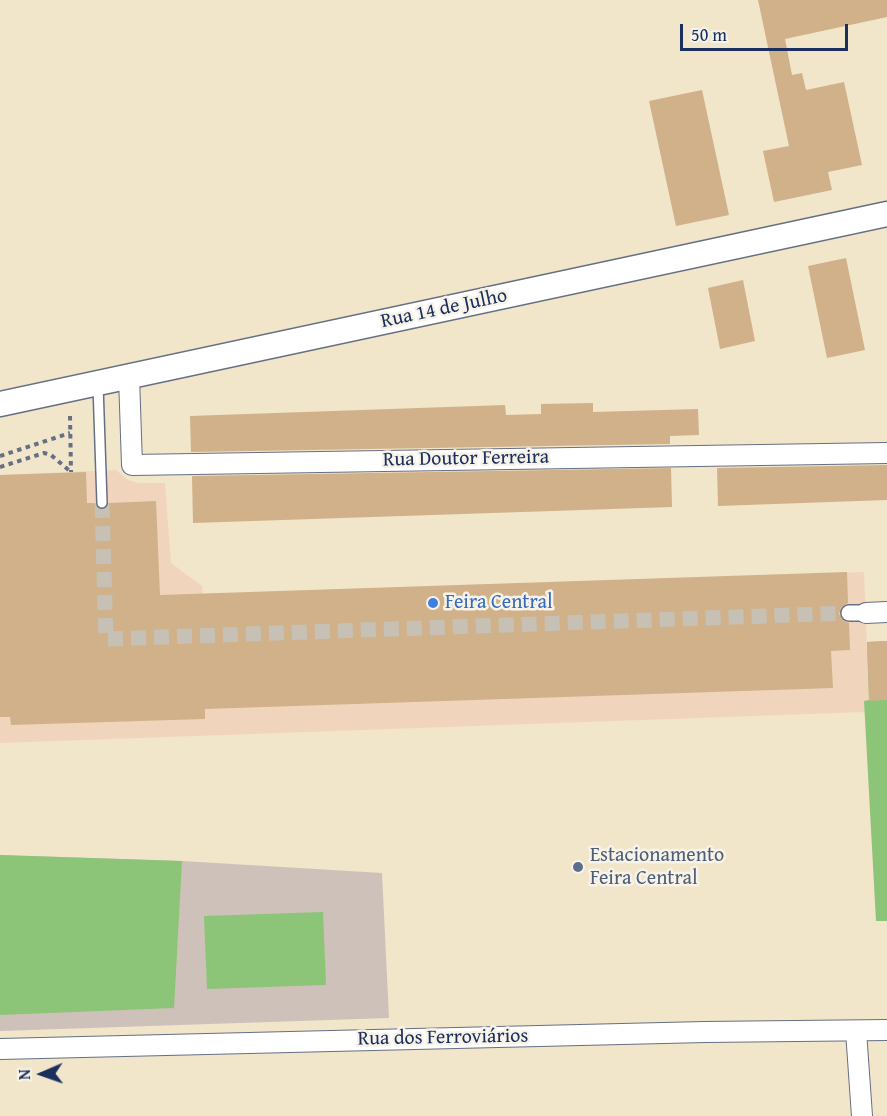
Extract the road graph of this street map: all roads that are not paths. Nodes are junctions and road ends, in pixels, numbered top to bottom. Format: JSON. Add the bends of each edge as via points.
{"nodes":[{"id":1,"x":887,"y":214,"type":"edge"},
{"id":2,"x":129,"y":377,"type":"junction"},
{"id":3,"x":98,"y":384,"type":"junction"},
{"id":4,"x":0,"y":404,"type":"edge"},
{"id":5,"x":887,"y":453,"type":"edge"},
{"id":6,"x":102,"y":503,"type":"tunnel mouth"},
{"id":7,"x":887,"y":612,"type":"edge"},
{"id":8,"x":857,"y":613,"type":"tunnel mouth"},
{"id":9,"x":887,"y":1030,"type":"edge"},
{"id":10,"x":856,"y":1031,"type":"junction"},
{"id":11,"x":0,"y":1049,"type":"edge"},
{"id":12,"x":862,"y":1116,"type":"edge"}],
"edges":[{"from":1,"to":2,"type":"street","name":"Rua 14 de Julho"},
{"from":2,"to":3,"type":"street","name":"Rua 14 de Julho"},
{"from":2,"to":5,"type":"street","name":"Rua Doutor Ferreira","via":[[132,465]]},
{"from":3,"to":4,"type":"street","name":"Rua 14 de Julho"},
{"from":3,"to":6,"type":"lane"},
{"from":7,"to":8,"type":"street"},
{"from":9,"to":10,"type":"street","name":"Rua dos Ferroviários"},
{"from":10,"to":11,"type":"street","name":"Rua dos Ferroviários"},
{"from":10,"to":12,"type":"street"}]}
